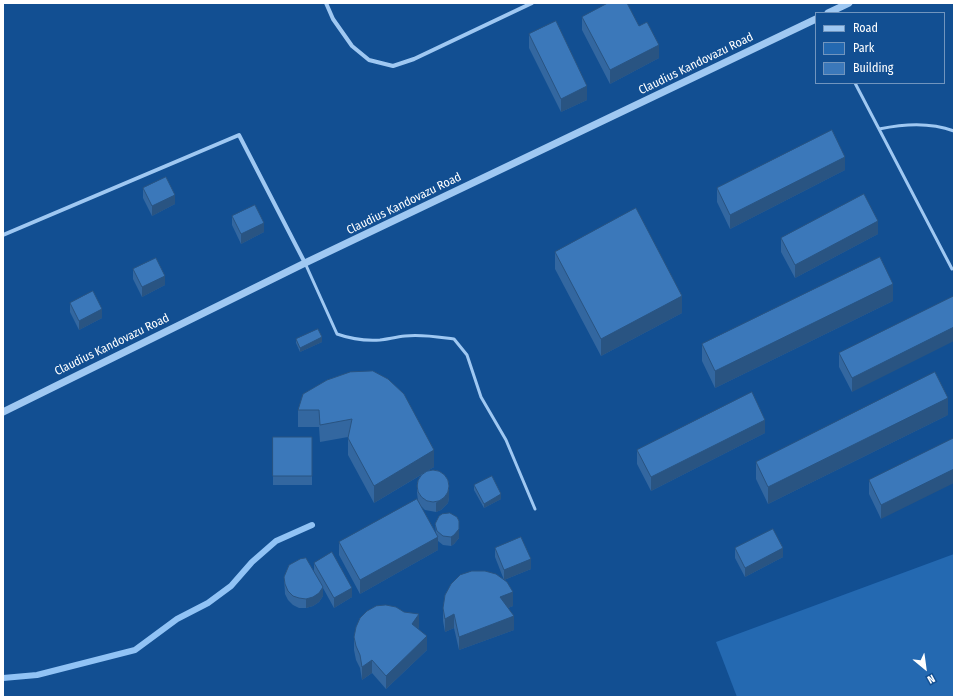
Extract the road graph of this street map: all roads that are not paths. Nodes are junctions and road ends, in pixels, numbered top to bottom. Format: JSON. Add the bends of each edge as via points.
{"nodes":[{"id":1,"x":326,"y":3,"type":"edge"},
{"id":2,"x":532,"y":3,"type":"edge"},
{"id":3,"x":849,"y":3,"type":"edge"},
{"id":4,"x":830,"y":12,"type":"edge"},
{"id":5,"x":815,"y":19,"type":"edge"},
{"id":6,"x":856,"y":84,"type":"edge"},
{"id":7,"x":879,"y":129,"type":"junction"},
{"id":8,"x":954,"y":131,"type":"edge"},
{"id":9,"x":3,"y":235,"type":"edge"},
{"id":10,"x":305,"y":263,"type":"junction"},
{"id":11,"x":952,"y":269,"type":"dead end"},
{"id":12,"x":3,"y":412,"type":"edge"},
{"id":13,"x":535,"y":509,"type":"dead end"}],
"edges":[{"from":1,"to":2,"type":"street","via":[[333,19],[352,46],[369,60],[394,66]]},
{"from":3,"to":4,"type":"street"},
{"from":5,"to":10,"type":"street","name":"Claudius Kandovazu Road"},
{"from":6,"to":7,"type":"lane"},
{"from":7,"to":8,"type":"lane","via":[[906,124],[928,125]]},
{"from":7,"to":11,"type":"lane"},
{"from":9,"to":10,"type":"street","via":[[239,134]]},
{"from":10,"to":12,"type":"street","name":"Claudius Kandovazu Road"},
{"from":10,"to":13,"type":"lane","via":[[337,334],[362,340],[430,335],[454,340],[467,355],[480,397],[506,440]]}]}
